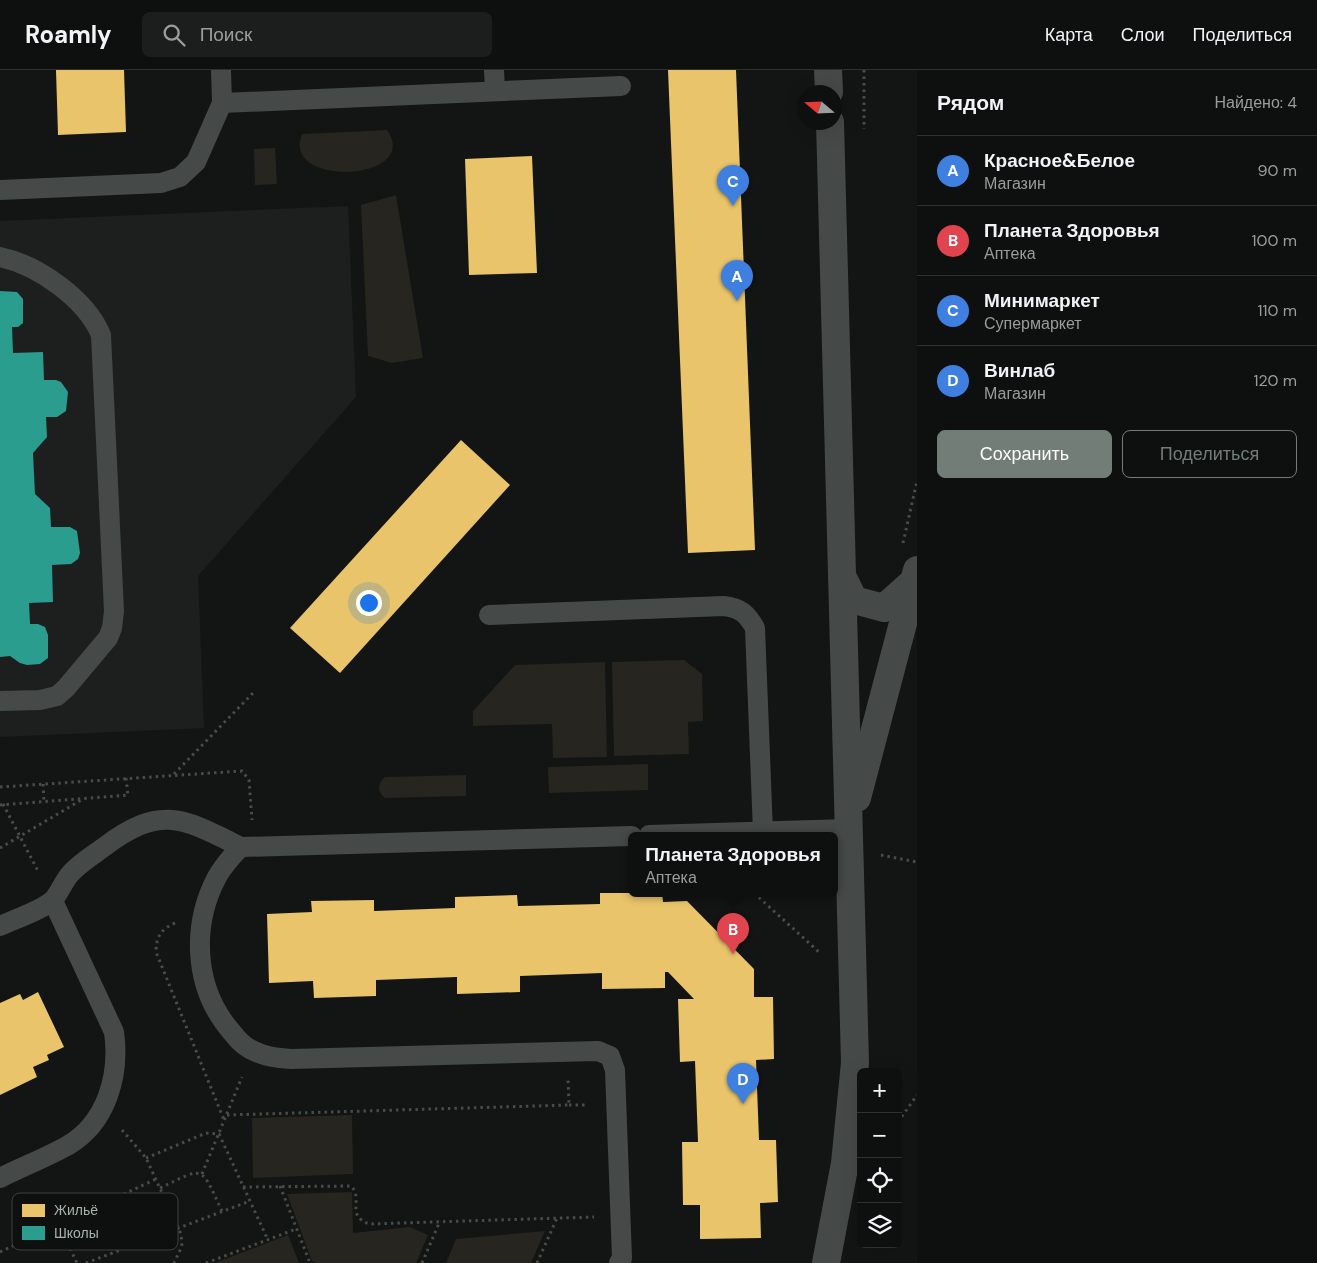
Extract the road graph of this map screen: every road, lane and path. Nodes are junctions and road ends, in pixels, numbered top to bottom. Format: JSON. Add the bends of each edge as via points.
{"nodes":[{"id":1,"x":221,"y":70,"type":"edge"},
{"id":2,"x":494,"y":70,"type":"edge"},
{"id":3,"x":828,"y":70,"type":"edge"},
{"id":4,"x":864,"y":70,"type":"edge"},
{"id":5,"x":829,"y":85,"type":"edge"},
{"id":6,"x":621,"y":86,"type":"dead end"},
{"id":7,"x":495,"y":91,"type":"junction"},
{"id":8,"x":222,"y":103,"type":"junction"},
{"id":9,"x":830,"y":130,"type":"edge"},
{"id":10,"x":864,"y":139,"type":"dead end"},
{"id":11,"x":0,"y":190,"type":"edge"},
{"id":12,"x":0,"y":257,"type":"edge"},
{"id":13,"x":917,"y":480,"type":"edge"},
{"id":14,"x":910,"y":569,"type":"edge"},
{"id":15,"x":842,"y":576,"type":"junction"},
{"id":16,"x":489,"y":615,"type":"dead end"},
{"id":17,"x":253,"y":693,"type":"dead end"},
{"id":18,"x":0,"y":701,"type":"edge"},
{"id":19,"x":173,"y":775,"type":"junction"},
{"id":20,"x":126,"y":778,"type":"junction"},
{"id":21,"x":43,"y":784,"type":"junction"},
{"id":22,"x":0,"y":788,"type":"edge"},
{"id":23,"x":84,"y":798,"type":"junction"},
{"id":24,"x":44,"y":801,"type":"junction"},
{"id":25,"x":2,"y":805,"type":"edge"},
{"id":26,"x":849,"y":829,"type":"junction"},
{"id":27,"x":763,"y":832,"type":"joint"},
{"id":28,"x":20,"y":836,"type":"junction"},
{"id":29,"x":628,"y":836,"type":"edge"},
{"id":30,"x":247,"y":847,"type":"junction"},
{"id":31,"x":0,"y":848,"type":"edge"},
{"id":32,"x":758,"y":897,"type":"edge"},
{"id":33,"x":53,"y":901,"type":"junction"},
{"id":34,"x":0,"y":926,"type":"edge"},
{"id":35,"x":823,"y":956,"type":"dead end"},
{"id":36,"x":253,"y":1051,"type":"junction"},
{"id":37,"x":567,"y":1051,"type":"junction"},
{"id":38,"x":917,"y":1095,"type":"edge"},
{"id":39,"x":101,"y":1111,"type":"junction"},
{"id":40,"x":227,"y":1115,"type":"junction"},
{"id":41,"x":902,"y":1116,"type":"edge"},
{"id":42,"x":219,"y":1134,"type":"junction"},
{"id":43,"x":146,"y":1158,"type":"junction"},
{"id":44,"x":202,"y":1174,"type":"junction"},
{"id":45,"x":0,"y":1178,"type":"edge"},
{"id":46,"x":156,"y":1180,"type":"junction"},
{"id":47,"x":280,"y":1186,"type":"junction"},
{"id":48,"x":160,"y":1188,"type":"junction"},
{"id":49,"x":243,"y":1188,"type":"junction"},
{"id":50,"x":128,"y":1193,"type":"edge"},
{"id":51,"x":162,"y":1193,"type":"edge"},
{"id":52,"x":250,"y":1201,"type":"junction"},
{"id":53,"x":222,"y":1211,"type":"junction"},
{"id":54,"x":620,"y":1216,"type":"junction"},
{"id":55,"x":557,"y":1218,"type":"junction"},
{"id":56,"x":440,"y":1221,"type":"junction"},
{"id":57,"x":178,"y":1228,"type":"joint"},
{"id":58,"x":296,"y":1228,"type":"junction"},
{"id":59,"x":268,"y":1240,"type":"junction"},
{"id":60,"x":12,"y":1247,"type":"edge"},
{"id":61,"x":71,"y":1250,"type":"edge"},
{"id":62,"x":120,"y":1250,"type":"edge"},
{"id":63,"x":0,"y":1252,"type":"edge"},
{"id":64,"x":624,"y":1261,"type":"edge"},
{"id":65,"x":77,"y":1263,"type":"edge"},
{"id":66,"x":86,"y":1263,"type":"edge"},
{"id":67,"x":174,"y":1263,"type":"edge"},
{"id":68,"x":206,"y":1263,"type":"edge"},
{"id":69,"x":310,"y":1263,"type":"edge"},
{"id":70,"x":422,"y":1263,"type":"edge"},
{"id":71,"x":537,"y":1263,"type":"edge"},
{"id":72,"x":826,"y":1263,"type":"edge"}],
"edges":[{"from":1,"to":8,"type":"lane"},
{"from":2,"to":7,"type":"lane"},
{"from":3,"to":5,"type":"street"},
{"from":4,"to":10,"type":"path"},
{"from":6,"to":7,"type":"lane"},
{"from":7,"to":8,"type":"lane"},
{"from":8,"to":11,"type":"lane","via":[[196,162],[171,181]]},
{"from":9,"to":15,"type":"street"},
{"from":12,"to":18,"type":"lane","via":[[40,272],[86,309],[101,335],[114,611],[108,638],[62,692],[48,699]]},
{"from":13,"to":14,"type":"path"},
{"from":14,"to":15,"type":"street","via":[[884,608],[854,600]]},
{"from":14,"to":26,"type":"street"},
{"from":15,"to":26,"type":"street"},
{"from":16,"to":27,"type":"lane","via":[[724,606],[738,608],[749,616],[755,628]]},
{"from":17,"to":19,"type":"path"},
{"from":19,"to":20,"type":"path"},
{"from":19,"to":30,"type":"path","via":[[233,771],[246,774],[249,780]]},
{"from":20,"to":21,"type":"path"},
{"from":20,"to":23,"type":"path","via":[[128,795]]},
{"from":21,"to":22,"type":"path"},
{"from":21,"to":24,"type":"path"},
{"from":23,"to":24,"type":"path"},
{"from":23,"to":28,"type":"path"},
{"from":24,"to":25,"type":"path"},
{"from":25,"to":28,"type":"path"},
{"from":26,"to":27,"type":"lane"},
{"from":26,"to":72,"type":"street","via":[[855,1063],[845,1163]]},
{"from":28,"to":31,"type":"path"},
{"from":28,"to":33,"type":"path"},
{"from":29,"to":30,"type":"lane"},
{"from":30,"to":33,"type":"lane","via":[[180,821],[143,823],[122,834],[72,872]]},
{"from":30,"to":36,"type":"lane","via":[[217,876],[210,892],[200,935],[200,959],[206,988],[217,1013],[232,1034]]},
{"from":32,"to":35,"type":"path"},
{"from":33,"to":34,"type":"lane"},
{"from":33,"to":39,"type":"lane","via":[[114,1032],[117,1050],[114,1080]]},
{"from":36,"to":37,"type":"lane","via":[[291,1059]]},
{"from":36,"to":40,"type":"path"},
{"from":37,"to":40,"type":"path","via":[[569,1105]]},
{"from":37,"to":54,"type":"lane","via":[[598,1051],[606,1053],[614,1061]]},
{"from":38,"to":41,"type":"path"},
{"from":39,"to":43,"type":"path"},
{"from":39,"to":45,"type":"lane","via":[[86,1131],[68,1146]]},
{"from":40,"to":42,"type":"path"},
{"from":42,"to":43,"type":"path","via":[[206,1133]]},
{"from":42,"to":44,"type":"path"},
{"from":42,"to":49,"type":"path"},
{"from":43,"to":46,"type":"path"},
{"from":44,"to":48,"type":"path","via":[[193,1172]]},
{"from":44,"to":53,"type":"path"},
{"from":46,"to":48,"type":"path"},
{"from":46,"to":50,"type":"path"},
{"from":47,"to":49,"type":"path"},
{"from":47,"to":56,"type":"path","via":[[351,1186],[356,1194],[356,1212],[362,1221],[370,1224]]},
{"from":47,"to":58,"type":"path"},
{"from":48,"to":51,"type":"path"},
{"from":49,"to":52,"type":"path"},
{"from":52,"to":53,"type":"path"},
{"from":52,"to":59,"type":"path"},
{"from":53,"to":57,"type":"path"},
{"from":54,"to":55,"type":"path"},
{"from":54,"to":64,"type":"lane"},
{"from":55,"to":56,"type":"path"},
{"from":55,"to":71,"type":"path"},
{"from":56,"to":70,"type":"path"},
{"from":57,"to":67,"type":"path","via":[[182,1246]]},
{"from":58,"to":59,"type":"path"},
{"from":58,"to":69,"type":"path"},
{"from":59,"to":68,"type":"path"},
{"from":60,"to":63,"type":"path"},
{"from":61,"to":65,"type":"path"},
{"from":62,"to":66,"type":"path"}]}
